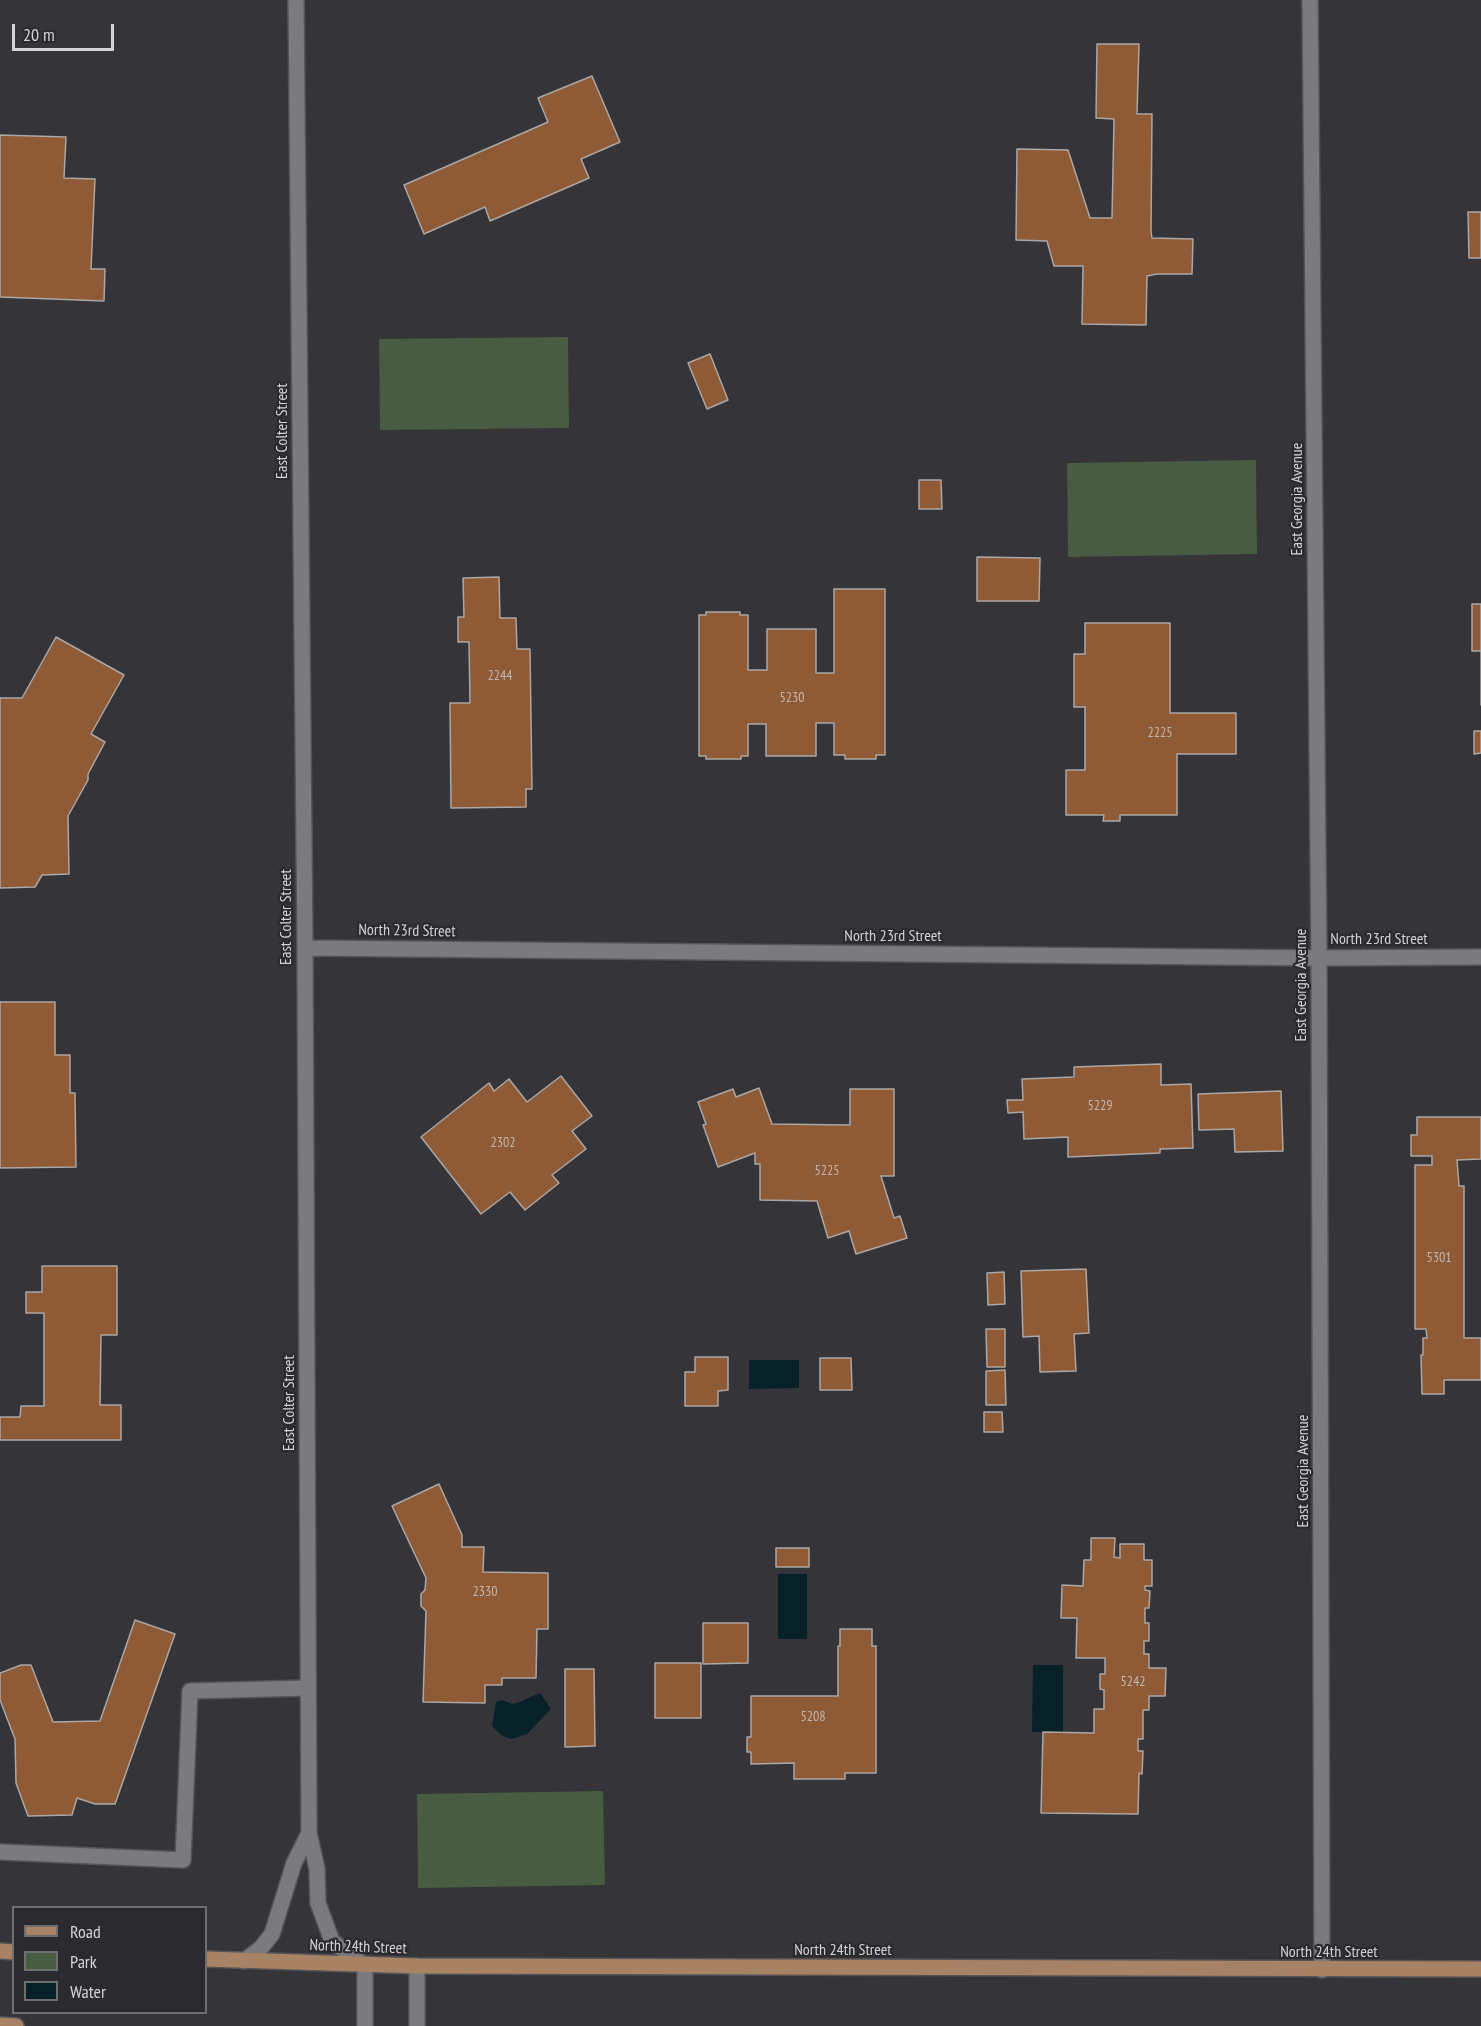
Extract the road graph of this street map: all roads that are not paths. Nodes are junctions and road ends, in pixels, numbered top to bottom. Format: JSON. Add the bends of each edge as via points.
{"nodes":[{"id":1,"x":296,"y":0,"type":"edge"},
{"id":2,"x":1310,"y":0,"type":"edge"},
{"id":3,"x":305,"y":948,"type":"junction"},
{"id":4,"x":1481,"y":957,"type":"edge"},
{"id":5,"x":1319,"y":958,"type":"junction"},
{"id":6,"x":308,"y":1688,"type":"junction"},
{"id":7,"x":309,"y":1833,"type":"junction"},
{"id":8,"x":0,"y":1852,"type":"edge"},
{"id":9,"x":207,"y":1959,"type":"edge"},
{"id":10,"x":244,"y":1961,"type":"junction"},
{"id":11,"x":365,"y":1966,"type":"junction"},
{"id":12,"x":417,"y":1966,"type":"junction"},
{"id":13,"x":1481,"y":1969,"type":"edge"},
{"id":14,"x":1322,"y":1970,"type":"junction"},
{"id":15,"x":0,"y":2025,"type":"edge"},
{"id":16,"x":16,"y":2026,"type":"edge"},
{"id":17,"x":365,"y":2026,"type":"edge"},
{"id":18,"x":417,"y":2026,"type":"edge"}],
"edges":[{"from":1,"to":3,"type":"street","name":"East Colter Street"},
{"from":2,"to":5,"type":"street","name":"East Georgia Avenue"},
{"from":3,"to":5,"type":"street","name":"North 23rd Street"},
{"from":3,"to":6,"type":"street","name":"East Colter Street"},
{"from":4,"to":5,"type":"street","name":"North 23rd Street"},
{"from":5,"to":14,"type":"street","name":"East Georgia Avenue"},
{"from":6,"to":7,"type":"street","name":"East Colter Street"},
{"from":6,"to":8,"type":"street","via":[[190,1691],[183,1860]]},
{"from":7,"to":10,"type":"street","name":"East Colter Street","via":[[294,1863],[272,1934]]},
{"from":7,"to":11,"type":"street","name":"East Colter Street","via":[[317,1869],[318,1903],[332,1941]]},
{"from":9,"to":10,"type":"main road","name":"North 24th Street"},
{"from":10,"to":11,"type":"main road","name":"North 24th Street"},
{"from":11,"to":12,"type":"main road","name":"North 24th Street"},
{"from":11,"to":17,"type":"street"},
{"from":12,"to":14,"type":"main road","name":"North 24th Street"},
{"from":12,"to":18,"type":"street"},
{"from":13,"to":14,"type":"main road","name":"North 24th Street"},
{"from":15,"to":16,"type":"main road"}]}
